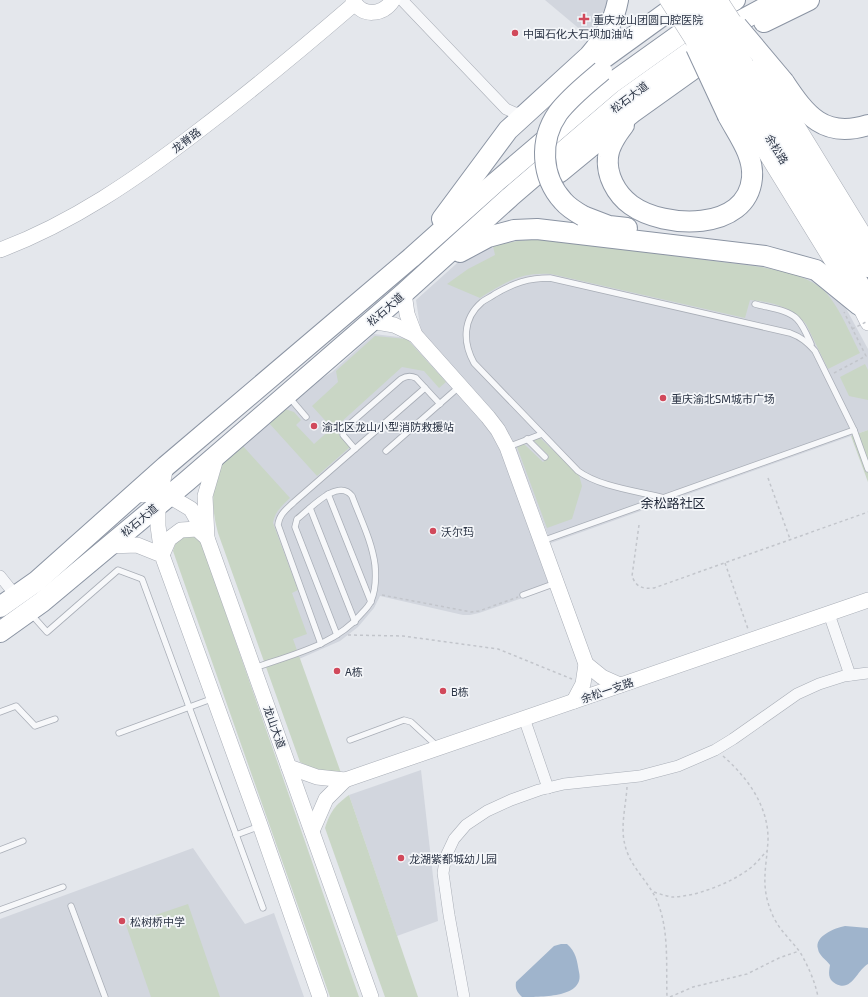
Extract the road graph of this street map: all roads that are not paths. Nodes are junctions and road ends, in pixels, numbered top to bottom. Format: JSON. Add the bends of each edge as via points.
{"nodes":[{"id":1,"x":393,"y":0,"type":"edge"},
{"id":2,"x":402,"y":0,"type":"edge"},
{"id":3,"x":618,"y":0,"type":"edge"},
{"id":4,"x":667,"y":0,"type":"edge"},
{"id":5,"x":684,"y":0,"type":"edge"},
{"id":6,"x":703,"y":0,"type":"edge"},
{"id":7,"x":720,"y":0,"type":"edge"},
{"id":8,"x":735,"y":0,"type":"edge"},
{"id":9,"x":779,"y":0,"type":"edge"},
{"id":10,"x":808,"y":0,"type":"edge"},
{"id":11,"x":353,"y":2,"type":"edge"},
{"id":12,"x":737,"y":26,"type":"joint"},
{"id":13,"x":696,"y":47,"type":"joint"},
{"id":14,"x":756,"y":99,"type":"junction"},
{"id":15,"x":506,"y":109,"type":"junction"},
{"id":16,"x":633,"y":112,"type":"junction"},
{"id":17,"x":528,"y":113,"type":"junction"},
{"id":18,"x":868,"y":125,"type":"edge"},
{"id":19,"x":508,"y":130,"type":"junction"},
{"id":20,"x":510,"y":197,"type":"junction"},
{"id":21,"x":443,"y":218,"type":"junction"},
{"id":22,"x":868,"y":241,"type":"edge"},
{"id":23,"x":0,"y":250,"type":"edge"},
{"id":24,"x":411,"y":258,"type":"junction"},
{"id":25,"x":868,"y":267,"type":"edge"},
{"id":26,"x":816,"y":270,"type":"junction"},
{"id":27,"x":424,"y":274,"type":"junction"},
{"id":28,"x":404,"y":292,"type":"junction"},
{"id":29,"x":755,"y":304,"type":"dead end"},
{"id":30,"x":861,"y":312,"type":"edge"},
{"id":31,"x":371,"y":321,"type":"junction"},
{"id":32,"x":415,"y":335,"type":"junction"},
{"id":33,"x":815,"y":351,"type":"junction"},
{"id":34,"x":460,"y":386,"type":"junction"},
{"id":35,"x":426,"y":388,"type":"junction"},
{"id":36,"x":286,"y":394,"type":"junction"},
{"id":37,"x":440,"y":404,"type":"junction"},
{"id":38,"x":306,"y":417,"type":"dead end"},
{"id":39,"x":854,"y":430,"type":"junction"},
{"id":40,"x":542,"y":434,"type":"junction"},
{"id":41,"x":527,"y":439,"type":"junction"},
{"id":42,"x":507,"y":447,"type":"junction"},
{"id":43,"x":356,"y":449,"type":"junction"},
{"id":44,"x":386,"y":451,"type":"dead end"},
{"id":45,"x":217,"y":455,"type":"junction"},
{"id":46,"x":545,"y":458,"type":"dead end"},
{"id":47,"x":166,"y":466,"type":"junction"},
{"id":48,"x":868,"y":469,"type":"edge"},
{"id":49,"x":328,"y":494,"type":"junction"},
{"id":50,"x":134,"y":495,"type":"junction"},
{"id":51,"x":162,"y":498,"type":"junction"},
{"id":52,"x":664,"y":498,"type":"junction"},
{"id":53,"x":310,"y":508,"type":"junction"},
{"id":54,"x":207,"y":538,"type":"junction"},
{"id":55,"x":541,"y":542,"type":"junction"},
{"id":56,"x":109,"y":546,"type":"junction"},
{"id":57,"x":162,"y":555,"type":"junction"},
{"id":58,"x":0,"y":576,"type":"edge"},
{"id":59,"x":557,"y":583,"type":"junction"},
{"id":60,"x":523,"y":595,"type":"road end"},
{"id":61,"x":16,"y":596,"type":"junction"},
{"id":62,"x":868,"y":600,"type":"edge"},
{"id":63,"x":371,"y":603,"type":"junction"},
{"id":64,"x":0,"y":608,"type":"edge"},
{"id":65,"x":28,"y":612,"type":"junction"},
{"id":66,"x":829,"y":614,"type":"junction"},
{"id":67,"x":355,"y":622,"type":"junction"},
{"id":68,"x":0,"y":632,"type":"edge"},
{"id":69,"x":337,"y":635,"type":"junction"},
{"id":70,"x":321,"y":644,"type":"junction"},
{"id":71,"x":586,"y":664,"type":"junction"},
{"id":72,"x":254,"y":668,"type":"junction"},
{"id":73,"x":868,"y":672,"type":"edge"},
{"id":74,"x":850,"y":675,"type":"junction"},
{"id":75,"x":620,"y":685,"type":"junction"},
{"id":76,"x":214,"y":698,"type":"junction"},
{"id":77,"x":574,"y":701,"type":"junction"},
{"id":78,"x":189,"y":708,"type":"junction"},
{"id":79,"x":0,"y":712,"type":"edge"},
{"id":80,"x":524,"y":718,"type":"junction"},
{"id":81,"x":55,"y":719,"type":"dead end"},
{"id":82,"x":119,"y":733,"type":"dead end"},
{"id":83,"x":350,"y":740,"type":"dead end"},
{"id":84,"x":439,"y":748,"type":"junction"},
{"id":85,"x":289,"y":767,"type":"junction"},
{"id":86,"x":345,"y":780,"type":"junction"},
{"id":87,"x":548,"y":788,"type":"junction"},
{"id":88,"x":260,"y":825,"type":"junction"},
{"id":89,"x":312,"y":831,"type":"junction"},
{"id":90,"x":236,"y":835,"type":"junction"},
{"id":91,"x":23,"y":841,"type":"dead end"},
{"id":92,"x":0,"y":850,"type":"edge"},
{"id":93,"x":64,"y":887,"type":"dead end"},
{"id":94,"x":71,"y":906,"type":"dead end"},
{"id":95,"x":263,"y":908,"type":"dead end"},
{"id":96,"x":0,"y":910,"type":"edge"},
{"id":97,"x":105,"y":997,"type":"edge"},
{"id":98,"x":320,"y":997,"type":"edge"},
{"id":99,"x":371,"y":997,"type":"edge"},
{"id":100,"x":464,"y":997,"type":"edge"}],
"edges":[{"from":1,"to":11,"type":"street","via":[[389,6],[375,13],[360,9]]},
{"from":2,"to":15,"type":"street"},
{"from":3,"to":17,"type":"highway","via":[[616,12],[600,43]]},
{"from":4,"to":13,"type":"street","bridge":true},
{"from":5,"to":14,"type":"highway","name":"余松路","bridge":true},
{"from":5,"to":21,"type":"highway","via":[[597,63],[486,171]]},
{"from":6,"to":14,"type":"highway","name":"余松路","bridge":true},
{"from":6,"to":26,"type":"highway","bridge":true,"via":[[602,71],[577,92],[557,114],[546,136],[544,160],[550,183],[563,202],[583,216],[610,226],[735,240],[769,247],[798,258]]},
{"from":7,"to":12,"type":"street","bridge":true},
{"from":8,"to":24,"type":"highway","name":"松石大道","via":[[703,18],[612,84]]},
{"from":9,"to":20,"type":"highway","name":"松石大道","via":[[714,36],[623,100]]},
{"from":10,"to":16,"type":"highway","via":[[762,23],[721,48]]},
{"from":11,"to":23,"type":"street","name":"龙脊路","via":[[281,66],[175,150],[118,189],[62,222]]},
{"from":12,"to":14,"type":"highway","bridge":true},
{"from":13,"to":14,"type":"highway","bridge":true},
{"from":14,"to":16,"type":"highway","via":[[750,156],[752,177],[748,192],[739,206],[725,216],[694,222],[656,217],[642,211],[621,196],[613,184],[608,170],[608,156],[614,139]]},
{"from":14,"to":18,"type":"highway","via":[[799,104],[809,116],[837,128],[854,129]]},
{"from":14,"to":22,"type":"street"},
{"from":14,"to":25,"type":"highway","name":"余松路"},
{"from":14,"to":30,"type":"highway","name":"余松路"},
{"from":15,"to":17,"type":"street","via":[[515,113]]},
{"from":15,"to":19,"type":"street","via":[[510,120]]},
{"from":16,"to":20,"type":"highway","via":[[560,172]]},
{"from":17,"to":19,"type":"highway"},
{"from":19,"to":21,"type":"highway"},
{"from":20,"to":27,"type":"highway","name":"松石大道"},
{"from":21,"to":24,"type":"highway"},
{"from":24,"to":47,"type":"highway","name":"松石大道"},
{"from":26,"to":27,"type":"highway","via":[[765,256],[537,229],[514,230],[488,237]]},
{"from":26,"to":30,"type":"highway"},
{"from":27,"to":28,"type":"highway","name":"松石大道"},
{"from":28,"to":31,"type":"highway","name":"松石大道"},
{"from":28,"to":32,"type":"street","via":[[407,314]]},
{"from":29,"to":33,"type":"lane","via":[[791,314],[801,324]]},
{"from":31,"to":32,"type":"street","via":[[394,325]]},
{"from":31,"to":36,"type":"highway","name":"松石大道"},
{"from":32,"to":34,"type":"street"},
{"from":33,"to":39,"type":"lane"},
{"from":33,"to":40,"type":"lane","via":[[801,337],[790,333],[550,278],[521,281],[482,302],[472,313],[466,327],[466,342],[474,363]]},
{"from":34,"to":37,"type":"lane"},
{"from":34,"to":42,"type":"street","via":[[498,430]]},
{"from":35,"to":37,"type":"lane"},
{"from":35,"to":43,"type":"lane"},
{"from":35,"to":43,"type":"lane","via":[[411,376],[400,379],[344,429],[343,435]]},
{"from":36,"to":38,"type":"lane"},
{"from":36,"to":45,"type":"highway","name":"松石大道"},
{"from":37,"to":44,"type":"lane"},
{"from":39,"to":48,"type":"lane"},
{"from":39,"to":52,"type":"lane"},
{"from":40,"to":41,"type":"lane"},
{"from":40,"to":52,"type":"lane","via":[[587,478]]},
{"from":41,"to":42,"type":"lane"},
{"from":41,"to":46,"type":"lane"},
{"from":42,"to":55,"type":"street"},
{"from":43,"to":70,"type":"lane","via":[[282,513],[279,519],[278,525]]},
{"from":45,"to":51,"type":"highway","name":"松石大道"},
{"from":45,"to":54,"type":"street","name":"龙山大道","via":[[205,496]]},
{"from":47,"to":50,"type":"highway","name":"松石大道"},
{"from":47,"to":51,"type":"street"},
{"from":49,"to":53,"type":"lane"},
{"from":49,"to":63,"type":"lane"},
{"from":49,"to":63,"type":"lane","via":[[341,489],[352,496],[372,548],[375,585]]},
{"from":50,"to":51,"type":"street"},
{"from":50,"to":61,"type":"highway","name":"松石大道","via":[[38,581]]},
{"from":51,"to":54,"type":"street","via":[[191,509]]},
{"from":51,"to":56,"type":"highway","name":"松石大道"},
{"from":51,"to":57,"type":"street","via":[[158,526]]},
{"from":52,"to":55,"type":"lane"},
{"from":53,"to":67,"type":"lane"},
{"from":53,"to":69,"type":"lane","via":[[297,519],[295,527]]},
{"from":54,"to":57,"type":"street","via":[[197,529],[181,530],[169,539]]},
{"from":54,"to":72,"type":"street","name":"龙山大道"},
{"from":55,"to":59,"type":"street"},
{"from":56,"to":57,"type":"street","via":[[137,545]]},
{"from":56,"to":65,"type":"highway","name":"松石大道"},
{"from":57,"to":76,"type":"street"},
{"from":58,"to":61,"type":"street"},
{"from":59,"to":60,"type":"lane"},
{"from":59,"to":71,"type":"street"},
{"from":61,"to":64,"type":"highway","name":"松石大道"},
{"from":62,"to":66,"type":"street","name":"余松一支路"},
{"from":63,"to":67,"type":"lane"},
{"from":65,"to":68,"type":"highway","name":"松石大道"},
{"from":65,"to":78,"type":"lane","via":[[47,632],[118,570],[142,579]]},
{"from":66,"to":74,"type":"street"},
{"from":66,"to":75,"type":"street","name":"余松一支路"},
{"from":67,"to":69,"type":"lane"},
{"from":69,"to":70,"type":"lane"},
{"from":70,"to":72,"type":"lane"},
{"from":71,"to":75,"type":"street","via":[[602,677]]},
{"from":71,"to":77,"type":"street","via":[[583,684]]},
{"from":72,"to":85,"type":"street","name":"龙山大道"},
{"from":73,"to":74,"type":"street"},
{"from":74,"to":87,"type":"street","via":[[797,694],[715,750],[678,766],[640,776]]},
{"from":75,"to":77,"type":"street","name":"余松一支路"},
{"from":76,"to":78,"type":"lane"},
{"from":76,"to":88,"type":"street"},
{"from":77,"to":80,"type":"street","name":"余松一支路"},
{"from":78,"to":82,"type":"lane"},
{"from":78,"to":90,"type":"lane"},
{"from":79,"to":81,"type":"lane","via":[[16,706],[35,726]]},
{"from":80,"to":84,"type":"street","name":"余松一支路"},
{"from":80,"to":87,"type":"street"},
{"from":83,"to":84,"type":"lane","via":[[404,720],[411,722]]},
{"from":84,"to":86,"type":"street","name":"余松一支路"},
{"from":85,"to":86,"type":"street","via":[[317,777]]},
{"from":85,"to":89,"type":"street","name":"龙山大道"},
{"from":86,"to":89,"type":"street","via":[[326,799]]},
{"from":87,"to":100,"type":"street","via":[[487,811],[466,825],[454,839],[446,856],[443,874],[445,893]]},
{"from":88,"to":90,"type":"lane"},
{"from":88,"to":98,"type":"street"},
{"from":89,"to":99,"type":"street","name":"龙山大道"},
{"from":90,"to":95,"type":"lane"},
{"from":91,"to":92,"type":"lane"},
{"from":93,"to":96,"type":"lane"},
{"from":94,"to":97,"type":"lane"}]}
